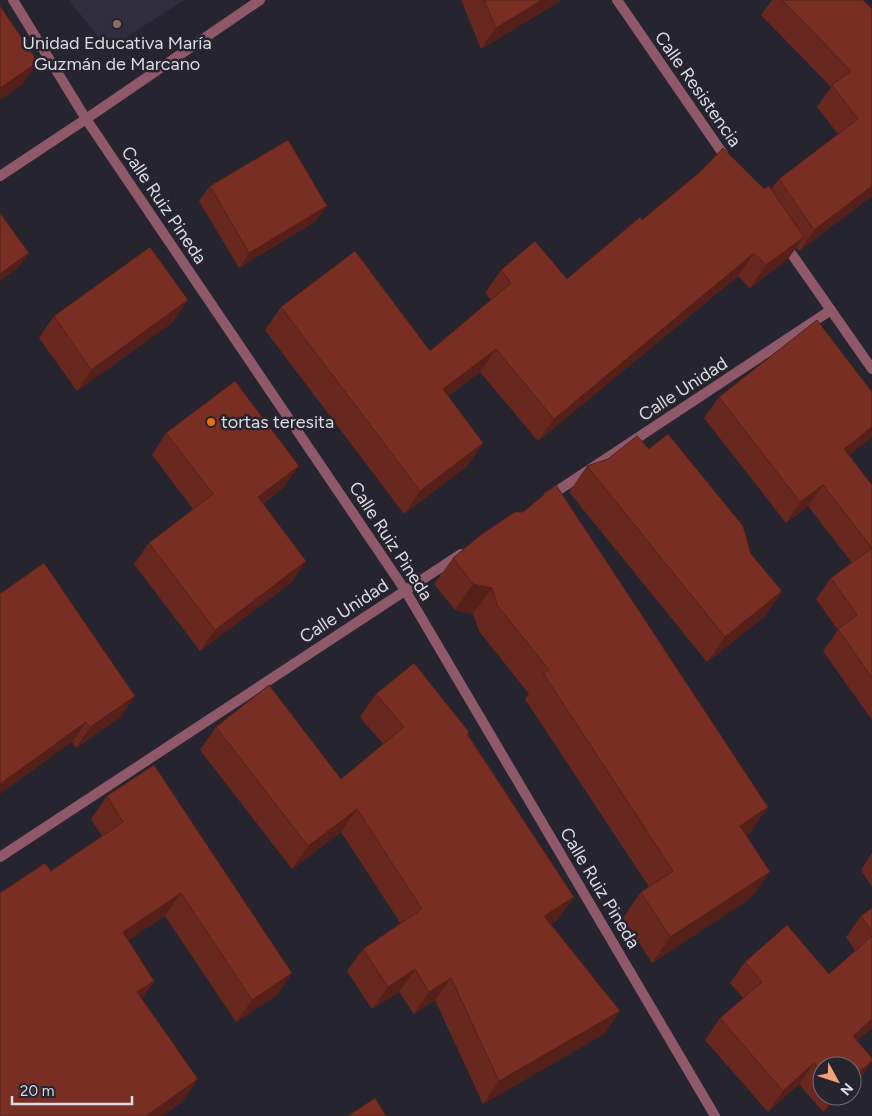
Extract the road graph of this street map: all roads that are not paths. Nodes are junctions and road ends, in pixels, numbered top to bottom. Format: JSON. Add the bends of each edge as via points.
{"nodes":[{"id":1,"x":13,"y":0,"type":"edge"},
{"id":2,"x":260,"y":0,"type":"edge"},
{"id":3,"x":617,"y":0,"type":"edge"},
{"id":4,"x":86,"y":119,"type":"junction"},
{"id":5,"x":735,"y":172,"type":"edge"},
{"id":6,"x":0,"y":176,"type":"edge"},
{"id":7,"x":780,"y":237,"type":"edge"},
{"id":8,"x":831,"y":310,"type":"junction"},
{"id":9,"x":872,"y":369,"type":"edge"},
{"id":10,"x":539,"y":502,"type":"edge"},
{"id":11,"x":472,"y":546,"type":"edge"},
{"id":12,"x":405,"y":590,"type":"junction"},
{"id":13,"x":0,"y":857,"type":"edge"},
{"id":14,"x":715,"y":1116,"type":"edge"}],
"edges":[{"from":1,"to":4,"type":"street","name":"Calle Ruiz Pineda"},
{"from":2,"to":4,"type":"street"},
{"from":3,"to":5,"type":"street","name":"Calle Resistencia"},
{"from":4,"to":6,"type":"street"},
{"from":4,"to":12,"type":"street","name":"Calle Ruiz Pineda"},
{"from":7,"to":8,"type":"street"},
{"from":8,"to":9,"type":"street"},
{"from":8,"to":10,"type":"street","name":"Calle Unidad"},
{"from":11,"to":12,"type":"street","name":"Calle Unidad"},
{"from":12,"to":13,"type":"street","name":"Calle Unidad"},
{"from":12,"to":14,"type":"street","name":"Calle Ruiz Pineda"}]}
